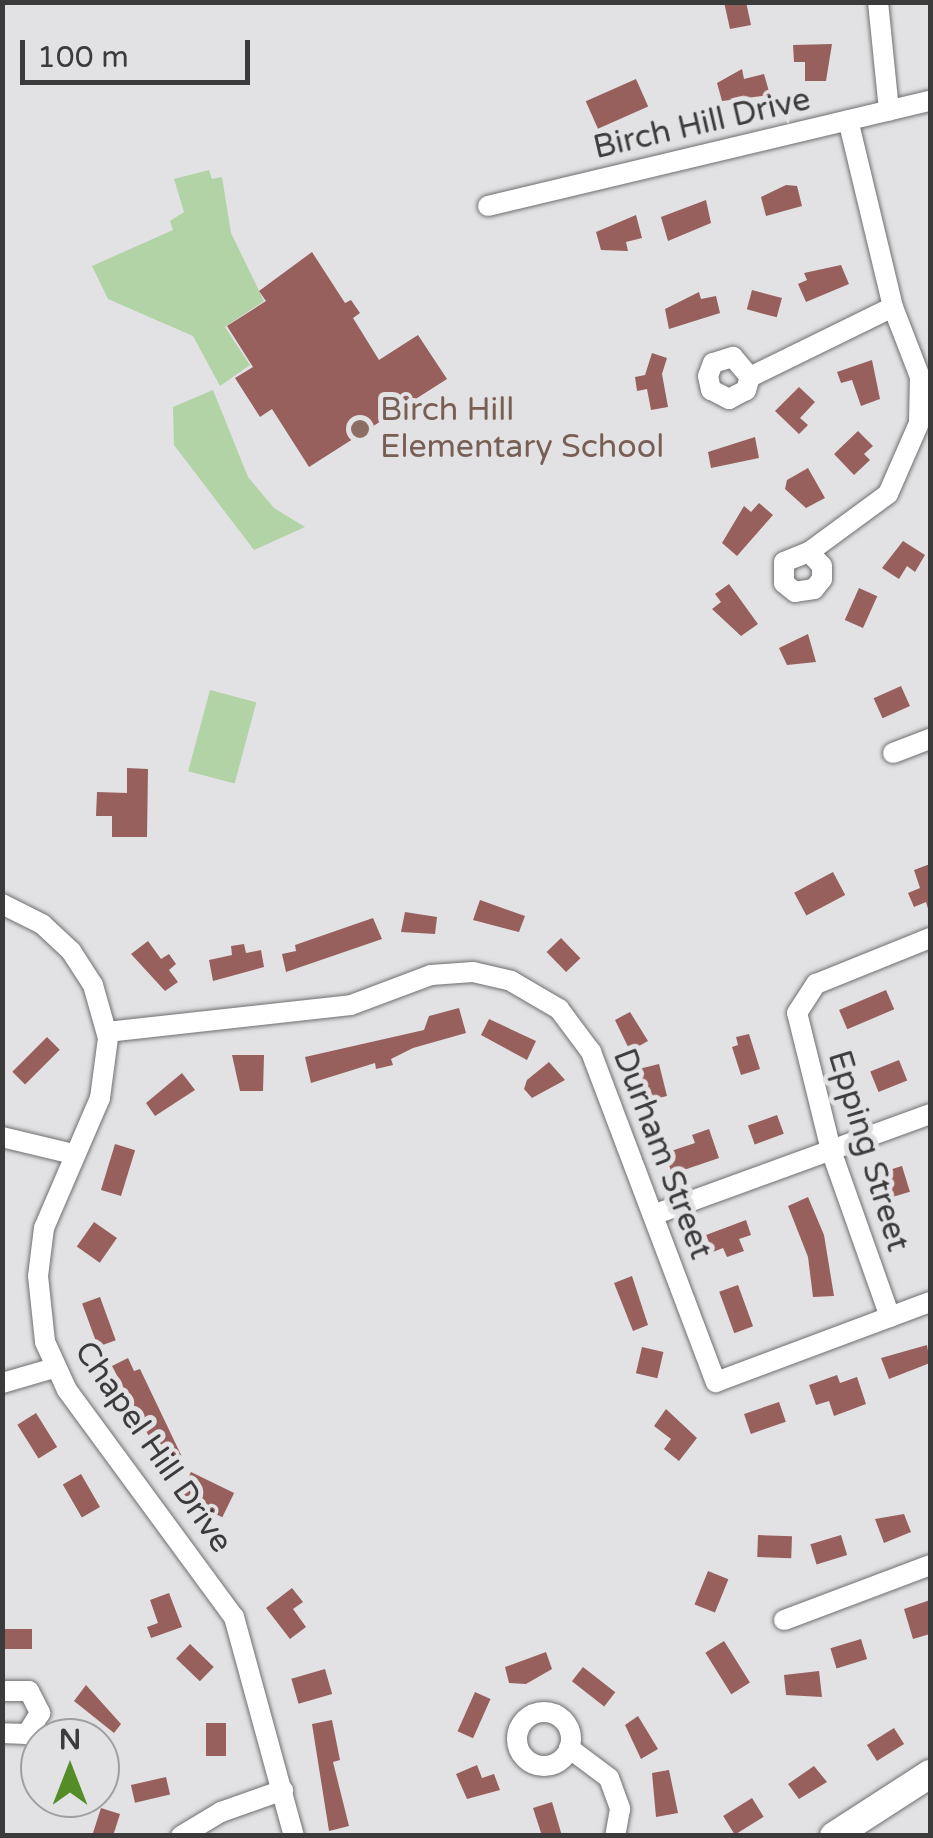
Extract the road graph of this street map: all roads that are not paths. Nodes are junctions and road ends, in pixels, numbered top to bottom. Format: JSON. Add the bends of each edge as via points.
{"nodes":[{"id":1,"x":878,"y":2,"type":"edge"},
{"id":2,"x":930,"y":101,"type":"edge"},
{"id":3,"x":889,"y":110,"type":"junction"},
{"id":4,"x":848,"y":120,"type":"junction"},
{"id":5,"x":488,"y":206,"type":"dead end"},
{"id":6,"x":893,"y":307,"type":"junction"},
{"id":7,"x":750,"y":377,"type":"dead end"},
{"id":8,"x":809,"y":552,"type":"dead end"},
{"id":9,"x":930,"y":739,"type":"edge"},
{"id":10,"x":893,"y":753,"type":"dead end"},
{"id":11,"x":2,"y":904,"type":"edge"},
{"id":12,"x":930,"y":938,"type":"edge"},
{"id":13,"x":107,"y":1032,"type":"junction"},
{"id":14,"x":930,"y":1114,"type":"edge"},
{"id":15,"x":2,"y":1138,"type":"edge"},
{"id":16,"x":831,"y":1150,"type":"junction"},
{"id":17,"x":73,"y":1154,"type":"junction"},
{"id":18,"x":654,"y":1215,"type":"junction"},
{"id":19,"x":930,"y":1302,"type":"edge"},
{"id":20,"x":890,"y":1317,"type":"junction"},
{"id":21,"x":54,"y":1368,"type":"junction"},
{"id":22,"x":2,"y":1384,"type":"edge"},
{"id":23,"x":930,"y":1564,"type":"edge"},
{"id":24,"x":784,"y":1620,"type":"dead end"},
{"id":25,"x":2,"y":1691,"type":"edge"},
{"id":26,"x":2,"y":1733,"type":"edge"},
{"id":27,"x":569,"y":1748,"type":"dead end"},
{"id":28,"x":930,"y":1774,"type":"edge"},
{"id":29,"x":283,"y":1790,"type":"junction"},
{"id":30,"x":181,"y":1836,"type":"edge"},
{"id":31,"x":294,"y":1836,"type":"edge"},
{"id":32,"x":615,"y":1836,"type":"edge"},
{"id":33,"x":834,"y":1836,"type":"edge"}],
"edges":[{"from":1,"to":3,"type":"street"},
{"from":2,"to":3,"type":"street","name":"Birch Hill Drive"},
{"from":3,"to":4,"type":"street","name":"Birch Hill Drive"},
{"from":4,"to":5,"type":"street","name":"Birch Hill Drive"},
{"from":4,"to":6,"type":"street"},
{"from":6,"to":7,"type":"street"},
{"from":6,"to":8,"type":"street","via":[[920,377],[913,448],[888,494]]},
{"from":9,"to":10,"type":"street"},
{"from":11,"to":13,"type":"street","via":[[42,924],[71,951],[92,985]]},
{"from":12,"to":16,"type":"street","name":"Epping Street","via":[[816,984],[800,1001],[798,1024]]},
{"from":13,"to":17,"type":"street","name":"Chapel Hill Drive","via":[[100,1098]]},
{"from":13,"to":18,"type":"street","name":"Durham Street","via":[[351,1004],[442,974],[511,981],[544,998],[583,1038]]},
{"from":14,"to":16,"type":"street"},
{"from":15,"to":17,"type":"street"},
{"from":16,"to":18,"type":"street"},
{"from":16,"to":20,"type":"street","name":"Epping Street"},
{"from":17,"to":21,"type":"street","name":"Chapel Hill Drive","via":[[51,1201],[38,1276]]},
{"from":18,"to":20,"type":"street","name":"Durham Street","via":[[716,1382]]},
{"from":19,"to":20,"type":"street","name":"Durham Street"},
{"from":21,"to":22,"type":"street"},
{"from":21,"to":29,"type":"street","name":"Chapel Hill Drive","via":[[234,1617]]},
{"from":23,"to":24,"type":"street"},
{"from":25,"to":26,"type":"street","via":[[29,1692],[40,1713],[28,1734]]},
{"from":27,"to":32,"type":"street","via":[[610,1778],[619,1800]]},
{"from":28,"to":33,"type":"main road"},
{"from":29,"to":30,"type":"street","via":[[221,1812]]},
{"from":29,"to":31,"type":"street","name":"Chapel Hill Drive"}]}
